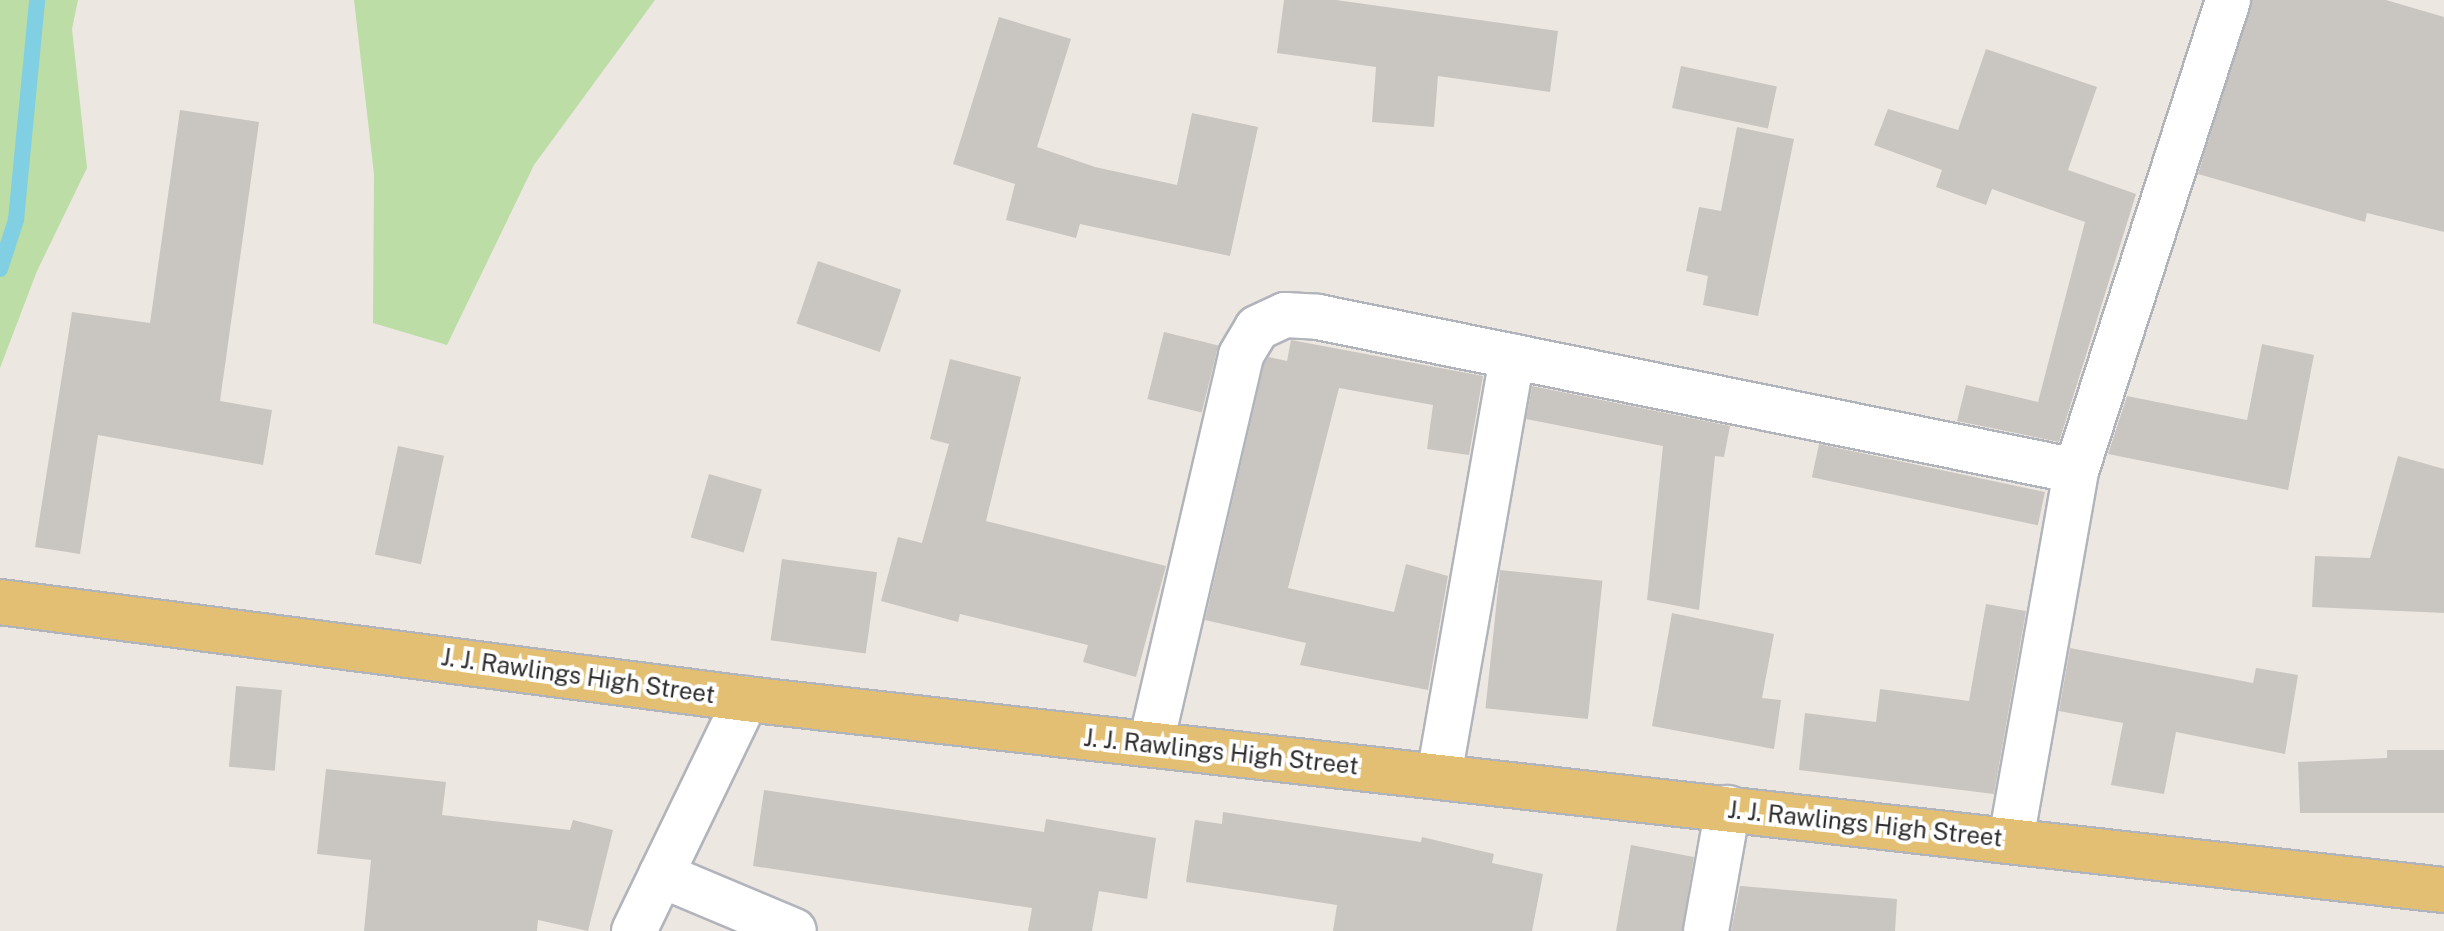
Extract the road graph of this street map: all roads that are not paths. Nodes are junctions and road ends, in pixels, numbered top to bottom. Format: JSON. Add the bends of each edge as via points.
{"nodes":[{"id":1,"x":2228,"y":0,"type":"edge"},
{"id":2,"x":1512,"y":356,"type":"junction"},
{"id":3,"x":2076,"y":471,"type":"junction"},
{"id":4,"x":0,"y":602,"type":"edge"},
{"id":5,"x":746,"y":699,"type":"junction"},
{"id":6,"x":1151,"y":743,"type":"junction"},
{"id":7,"x":1439,"y":776,"type":"junction"},
{"id":8,"x":1728,"y":808,"type":"junction"},
{"id":9,"x":2011,"y":840,"type":"junction"},
{"id":10,"x":661,"y":875,"type":"junction"},
{"id":11,"x":2444,"y":890,"type":"edge"},
{"id":12,"x":634,"y":931,"type":"edge"},
{"id":13,"x":794,"y":931,"type":"edge"},
{"id":14,"x":1706,"y":931,"type":"edge"}],
"edges":[{"from":1,"to":3,"type":"street"},
{"from":2,"to":3,"type":"street"},
{"from":2,"to":6,"type":"street","via":[[1318,317],[1285,315],[1257,328],[1241,355]]},
{"from":2,"to":7,"type":"street"},
{"from":3,"to":9,"type":"street"},
{"from":4,"to":5,"type":"main road","name":"J. J. Rawlings High Street"},
{"from":5,"to":6,"type":"main road","name":"J. J. Rawlings High Street"},
{"from":5,"to":10,"type":"street"},
{"from":6,"to":7,"type":"main road","name":"J. J. Rawlings High Street"},
{"from":7,"to":8,"type":"main road","name":"J. J. Rawlings High Street"},
{"from":8,"to":9,"type":"main road","name":"J. J. Rawlings High Street"},
{"from":8,"to":14,"type":"street"},
{"from":9,"to":11,"type":"main road","name":"J. J. Rawlings High Street"},
{"from":10,"to":12,"type":"street"},
{"from":10,"to":13,"type":"street"}]}
